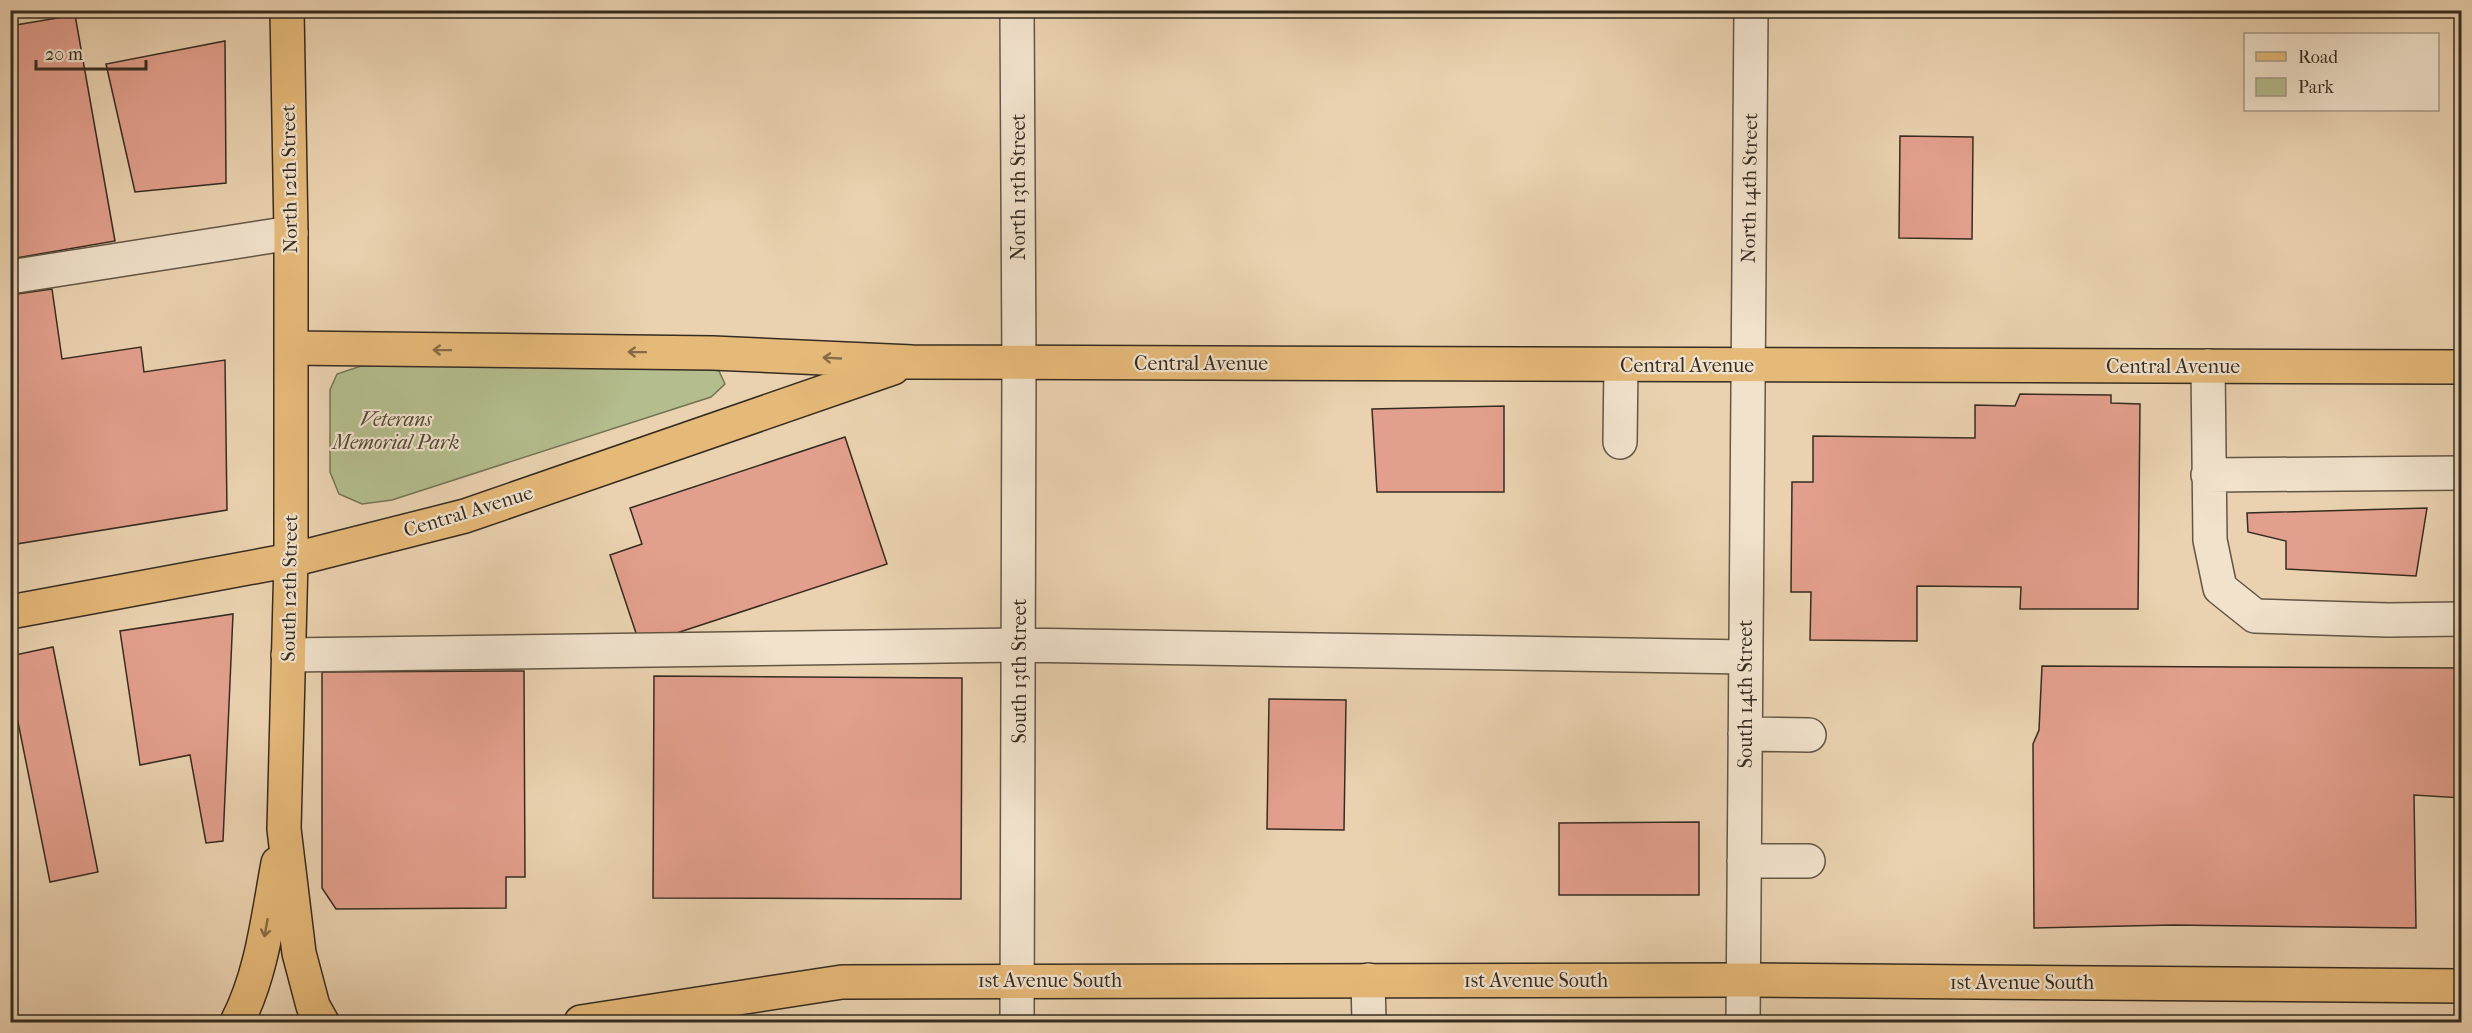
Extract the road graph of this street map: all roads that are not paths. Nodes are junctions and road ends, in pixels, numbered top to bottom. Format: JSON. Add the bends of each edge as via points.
{"nodes":[{"id":1,"x":287,"y":10,"type":"edge"},
{"id":2,"x":1017,"y":10,"type":"edge"},
{"id":3,"x":1751,"y":10,"type":"edge"},
{"id":4,"x":291,"y":233,"type":"junction"},
{"id":5,"x":10,"y":277,"type":"edge"},
{"id":6,"x":291,"y":348,"type":"junction"},
{"id":7,"x":912,"y":362,"type":"junction"},
{"id":8,"x":1019,"y":363,"type":"junction"},
{"id":9,"x":1621,"y":365,"type":"junction"},
{"id":10,"x":1748,"y":365,"type":"junction"},
{"id":11,"x":2208,"y":366,"type":"junction"},
{"id":12,"x":2462,"y":367,"type":"edge"},
{"id":13,"x":1620,"y":442,"type":"dead end"},
{"id":14,"x":2462,"y":472,"type":"edge"},
{"id":15,"x":2208,"y":475,"type":"junction"},
{"id":16,"x":291,"y":560,"type":"junction"},
{"id":17,"x":10,"y":612,"type":"edge"},
{"id":18,"x":2462,"y":619,"type":"edge"},
{"id":19,"x":1019,"y":645,"type":"junction"},
{"id":20,"x":288,"y":656,"type":"junction"},
{"id":21,"x":1746,"y":657,"type":"junction"},
{"id":22,"x":1745,"y":734,"type":"junction"},
{"id":23,"x":1809,"y":735,"type":"dead end"},
{"id":24,"x":284,"y":829,"type":"junction"},
{"id":25,"x":1744,"y":861,"type":"junction"},
{"id":26,"x":1808,"y":861,"type":"dead end"},
{"id":27,"x":1019,"y":980,"type":"junction"},
{"id":28,"x":1368,"y":980,"type":"junction"},
{"id":29,"x":1744,"y":980,"type":"junction"},
{"id":30,"x":2462,"y":986,"type":"edge"},
{"id":31,"x":597,"y":1021,"type":"edge"},
{"id":32,"x":237,"y":1023,"type":"edge"},
{"id":33,"x":322,"y":1023,"type":"edge"},
{"id":34,"x":1017,"y":1023,"type":"edge"},
{"id":35,"x":1369,"y":1023,"type":"edge"},
{"id":36,"x":1743,"y":1023,"type":"edge"}],
"edges":[{"from":1,"to":4,"type":"main road","name":"North 12th Street"},
{"from":2,"to":8,"type":"street","name":"North 13th Street"},
{"from":3,"to":10,"type":"street","name":"North 14th Street"},
{"from":4,"to":5,"type":"street"},
{"from":4,"to":6,"type":"main road","name":"North 12th Street"},
{"from":7,"to":6,"type":"main road","name":"Central Avenue","one_way":true,"via":[[713,353]]},
{"from":6,"to":16,"type":"main road","name":"South 12th Street"},
{"from":7,"to":8,"type":"main road","name":"Central Avenue"},
{"from":7,"to":16,"type":"main road","name":"Central Avenue","via":[[465,516]]},
{"from":8,"to":9,"type":"main road","name":"Central Avenue"},
{"from":8,"to":19,"type":"street","name":"South 13th Street"},
{"from":9,"to":10,"type":"main road","name":"Central Avenue"},
{"from":9,"to":13,"type":"street"},
{"from":10,"to":11,"type":"main road","name":"Central Avenue"},
{"from":10,"to":21,"type":"street","name":"South 14th Street"},
{"from":11,"to":12,"type":"main road","name":"Central Avenue"},
{"from":11,"to":15,"type":"street"},
{"from":14,"to":15,"type":"street"},
{"from":15,"to":18,"type":"street","via":[[2210,540],[2220,588],[2255,616]]},
{"from":16,"to":17,"type":"main road","name":"Central Avenue"},
{"from":16,"to":20,"type":"main road","name":"South 12th Street"},
{"from":19,"to":20,"type":"street"},
{"from":19,"to":21,"type":"street"},
{"from":19,"to":27,"type":"street","name":"South 13th Street"},
{"from":20,"to":24,"type":"main road","name":"South 12th Street"},
{"from":21,"to":22,"type":"street","name":"South 14th Street"},
{"from":22,"to":23,"type":"street"},
{"from":22,"to":25,"type":"street","name":"South 14th Street"},
{"from":24,"to":32,"type":"main road","name":"South 12th Street","one_way":true,"via":[[262,954]]},
{"from":24,"to":33,"type":"main road","name":"South 12th Street","via":[[299,953]]},
{"from":25,"to":26,"type":"street"},
{"from":25,"to":29,"type":"street","name":"South 14th Street"},
{"from":27,"to":28,"type":"main road","name":"1st Avenue South"},
{"from":27,"to":31,"type":"main road","name":"1st Avenue South","via":[[842,982]]},
{"from":27,"to":34,"type":"street","name":"South 13th Street"},
{"from":28,"to":29,"type":"main road","name":"1st Avenue South"},
{"from":28,"to":35,"type":"street"},
{"from":29,"to":30,"type":"main road","name":"1st Avenue South"},
{"from":29,"to":36,"type":"street","name":"South 14th Street"}]}
